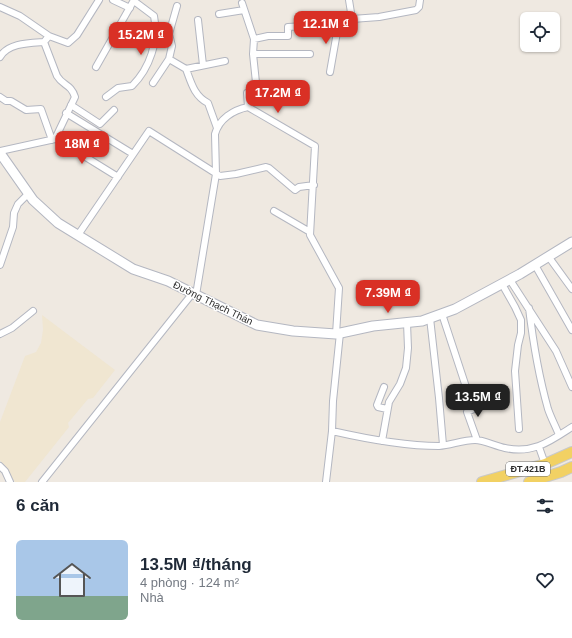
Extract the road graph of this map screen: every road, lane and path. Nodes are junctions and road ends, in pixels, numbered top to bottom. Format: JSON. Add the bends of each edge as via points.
{"nodes":[{"id":1,"x":98,"y":0,"type":"edge"},
{"id":2,"x":113,"y":0,"type":"edge"},
{"id":3,"x":134,"y":0,"type":"edge"},
{"id":4,"x":349,"y":0,"type":"edge"},
{"id":5,"x":420,"y":0,"type":"edge"},
{"id":6,"x":242,"y":3,"type":"dead end"},
{"id":7,"x":177,"y":6,"type":"dead end"},
{"id":8,"x":0,"y":7,"type":"edge"},
{"id":9,"x":130,"y":8,"type":"junction"},
{"id":10,"x":244,"y":10,"type":"junction"},
{"id":11,"x":219,"y":14,"type":"dead end"},
{"id":12,"x":352,"y":19,"type":"junction"},
{"id":13,"x":198,"y":20,"type":"dead end"},
{"id":14,"x":339,"y":21,"type":"junction"},
{"id":15,"x":49,"y":36,"type":"junction"},
{"id":16,"x":254,"y":39,"type":"junction"},
{"id":17,"x":44,"y":42,"type":"junction"},
{"id":18,"x":253,"y":54,"type":"junction"},
{"id":19,"x":310,"y":54,"type":"dead end"},
{"id":20,"x":0,"y":57,"type":"edge"},
{"id":21,"x":169,"y":59,"type":"junction"},
{"id":22,"x":225,"y":61,"type":"dead end"},
{"id":23,"x":203,"y":65,"type":"junction"},
{"id":24,"x":96,"y":67,"type":"dead end"},
{"id":25,"x":186,"y":69,"type":"junction"},
{"id":26,"x":330,"y":72,"type":"dead end"},
{"id":27,"x":153,"y":83,"type":"dead end"},
{"id":28,"x":0,"y":97,"type":"edge"},
{"id":29,"x":106,"y":97,"type":"dead end"},
{"id":30,"x":72,"y":105,"type":"junction"},
{"id":31,"x":248,"y":107,"type":"junction"},
{"id":32,"x":114,"y":110,"type":"dead end"},
{"id":33,"x":66,"y":113,"type":"junction"},
{"id":34,"x":217,"y":128,"type":"junction"},
{"id":35,"x":54,"y":139,"type":"junction"},
{"id":36,"x":0,"y":152,"type":"edge"},
{"id":37,"x":133,"y":154,"type":"junction"},
{"id":38,"x":216,"y":174,"type":"junction"},
{"id":39,"x":118,"y":177,"type":"junction"},
{"id":40,"x":314,"y":185,"type":"junction"},
{"id":41,"x":28,"y":194,"type":"junction"},
{"id":42,"x":274,"y":211,"type":"dead end"},
{"id":43,"x":310,"y":232,"type":"junction"},
{"id":44,"x":78,"y":236,"type":"junction"},
{"id":45,"x":572,"y":242,"type":"edge"},
{"id":46,"x":548,"y":256,"type":"junction"},
{"id":47,"x":0,"y":265,"type":"edge"},
{"id":48,"x":535,"y":265,"type":"junction"},
{"id":49,"x":506,"y":282,"type":"junction"},
{"id":50,"x":572,"y":289,"type":"edge"},
{"id":51,"x":194,"y":295,"type":"junction"},
{"id":52,"x":529,"y":308,"type":"junction"},
{"id":53,"x":33,"y":312,"type":"dead end"},
{"id":54,"x":442,"y":314,"type":"junction"},
{"id":55,"x":430,"y":318,"type":"junction"},
{"id":56,"x":407,"y":323,"type":"junction"},
{"id":57,"x":572,"y":330,"type":"edge"},
{"id":58,"x":338,"y":333,"type":"junction"},
{"id":59,"x":0,"y":334,"type":"edge"},
{"id":60,"x":384,"y":387,"type":"dead end"},
{"id":61,"x":572,"y":387,"type":"edge"},
{"id":62,"x":469,"y":396,"type":"dead end"},
{"id":63,"x":499,"y":406,"type":"dead end"},
{"id":64,"x":387,"y":409,"type":"junction"},
{"id":65,"x":572,"y":427,"type":"edge"},
{"id":66,"x":519,"y":428,"type":"dead end"},
{"id":67,"x":332,"y":431,"type":"junction"},
{"id":68,"x":559,"y":435,"type":"junction"},
{"id":69,"x":477,"y":440,"type":"junction"},
{"id":70,"x":382,"y":441,"type":"junction"},
{"id":71,"x":443,"y":445,"type":"junction"},
{"id":72,"x":539,"y":447,"type":"junction"},
{"id":73,"x":572,"y":452,"type":"edge"},
{"id":74,"x":545,"y":464,"type":"junction"},
{"id":75,"x":0,"y":466,"type":"edge"},
{"id":76,"x":572,"y":467,"type":"edge"},
{"id":77,"x":488,"y":481,"type":"edge"},
{"id":78,"x":10,"y":482,"type":"edge"},
{"id":79,"x":42,"y":482,"type":"edge"},
{"id":80,"x":326,"y":482,"type":"edge"},
{"id":81,"x":529,"y":482,"type":"edge"}],
"edges":[{"from":1,"to":15,"type":"street","via":[[77,35],[68,43]]},
{"from":2,"to":9,"type":"street"},
{"from":3,"to":9,"type":"street"},
{"from":3,"to":29,"type":"street","via":[[154,16],[153,48],[143,74],[132,86],[118,88]]},
{"from":4,"to":12,"type":"street"},
{"from":5,"to":12,"type":"street","via":[[416,10]]},
{"from":6,"to":10,"type":"street"},
{"from":7,"to":21,"type":"street","via":[[169,34],[172,46]]},
{"from":8,"to":15,"type":"street","via":[[20,16]]},
{"from":9,"to":24,"type":"street"},
{"from":10,"to":11,"type":"street"},
{"from":10,"to":16,"type":"street"},
{"from":12,"to":14,"type":"street"},
{"from":13,"to":23,"type":"street"},
{"from":14,"to":16,"type":"street","via":[[288,27],[288,36]]},
{"from":14,"to":26,"type":"street"},
{"from":15,"to":17,"type":"street"},
{"from":16,"to":18,"type":"street"},
{"from":17,"to":20,"type":"street","via":[[19,45],[4,52]]},
{"from":17,"to":30,"type":"street","via":[[60,81],[73,90],[75,97]]},
{"from":18,"to":19,"type":"street"},
{"from":18,"to":31,"type":"street","via":[[257,92],[246,93]]},
{"from":21,"to":25,"type":"street"},
{"from":21,"to":27,"type":"street"},
{"from":22,"to":23,"type":"street"},
{"from":23,"to":25,"type":"street"},
{"from":25,"to":34,"type":"street","via":[[196,93],[201,100],[208,103]]},
{"from":28,"to":35,"type":"street","via":[[26,110],[41,109]]},
{"from":30,"to":32,"type":"street","via":[[100,124]]},
{"from":30,"to":33,"type":"street"},
{"from":31,"to":34,"type":"street","via":[[232,113]]},
{"from":31,"to":40,"type":"street","via":[[315,146]]},
{"from":33,"to":35,"type":"street"},
{"from":33,"to":37,"type":"street"},
{"from":34,"to":38,"type":"street"},
{"from":35,"to":36,"type":"street"},
{"from":35,"to":39,"type":"street"},
{"from":36,"to":41,"type":"street","name":"Đường Thạch Thán"},
{"from":37,"to":38,"type":"street","via":[[149,131]]},
{"from":37,"to":39,"type":"street"},
{"from":38,"to":40,"type":"street","via":[[223,176],[266,167],[295,190]]},
{"from":38,"to":51,"type":"street"},
{"from":39,"to":44,"type":"street"},
{"from":40,"to":43,"type":"street"},
{"from":41,"to":44,"type":"street","name":"Đường Thạch Thán","via":[[58,223]]},
{"from":41,"to":47,"type":"street","via":[[18,204],[14,213],[13,227]]},
{"from":42,"to":43,"type":"street"},
{"from":43,"to":58,"type":"street","via":[[339,288]]},
{"from":44,"to":51,"type":"street","name":"Đường Thạch Thán","via":[[133,269],[168,281]]},
{"from":45,"to":46,"type":"street","name":"Đường Thạch Thán"},
{"from":46,"to":48,"type":"street","name":"Đường Thạch Thán"},
{"from":46,"to":50,"type":"street"},
{"from":48,"to":49,"type":"street","name":"Đường Thạch Thán"},
{"from":48,"to":57,"type":"street"},
{"from":49,"to":52,"type":"street"},
{"from":49,"to":54,"type":"street","name":"Đường Thạch Thán"},
{"from":49,"to":66,"type":"street","via":[[521,320],[515,371]]},
{"from":51,"to":58,"type":"street","name":"Đường Thạch Thán","via":[[258,325],[293,332]]},
{"from":51,"to":79,"type":"street"},
{"from":52,"to":61,"type":"street","via":[[556,351]]},
{"from":52,"to":68,"type":"street","via":[[539,372],[549,411]]},
{"from":53,"to":59,"type":"street"},
{"from":54,"to":55,"type":"street","name":"Đường Thạch Thán"},
{"from":54,"to":62,"type":"street"},
{"from":55,"to":56,"type":"street","name":"Đường Thạch Thán"},
{"from":55,"to":71,"type":"street"},
{"from":56,"to":58,"type":"street","name":"Đường Thạch Thán"},
{"from":56,"to":64,"type":"street","via":[[406,368]]},
{"from":58,"to":67,"type":"street"},
{"from":60,"to":64,"type":"street","via":[[377,405]]},
{"from":63,"to":69,"type":"street","via":[[487,403],[467,412]]},
{"from":64,"to":70,"type":"street"},
{"from":65,"to":68,"type":"street"},
{"from":67,"to":70,"type":"street"},
{"from":67,"to":80,"type":"street"},
{"from":68,"to":72,"type":"street"},
{"from":69,"to":71,"type":"street"},
{"from":69,"to":72,"type":"street","via":[[506,449],[524,450]]},
{"from":70,"to":71,"type":"street"},
{"from":72,"to":74,"type":"street"},
{"from":73,"to":74,"type":"main road","number":"ĐT.421B"},
{"from":74,"to":77,"type":"main road","number":"ĐT.421B"},
{"from":75,"to":78,"type":"street"},
{"from":76,"to":81,"type":"main road","number":"ĐT.421B"}]}
